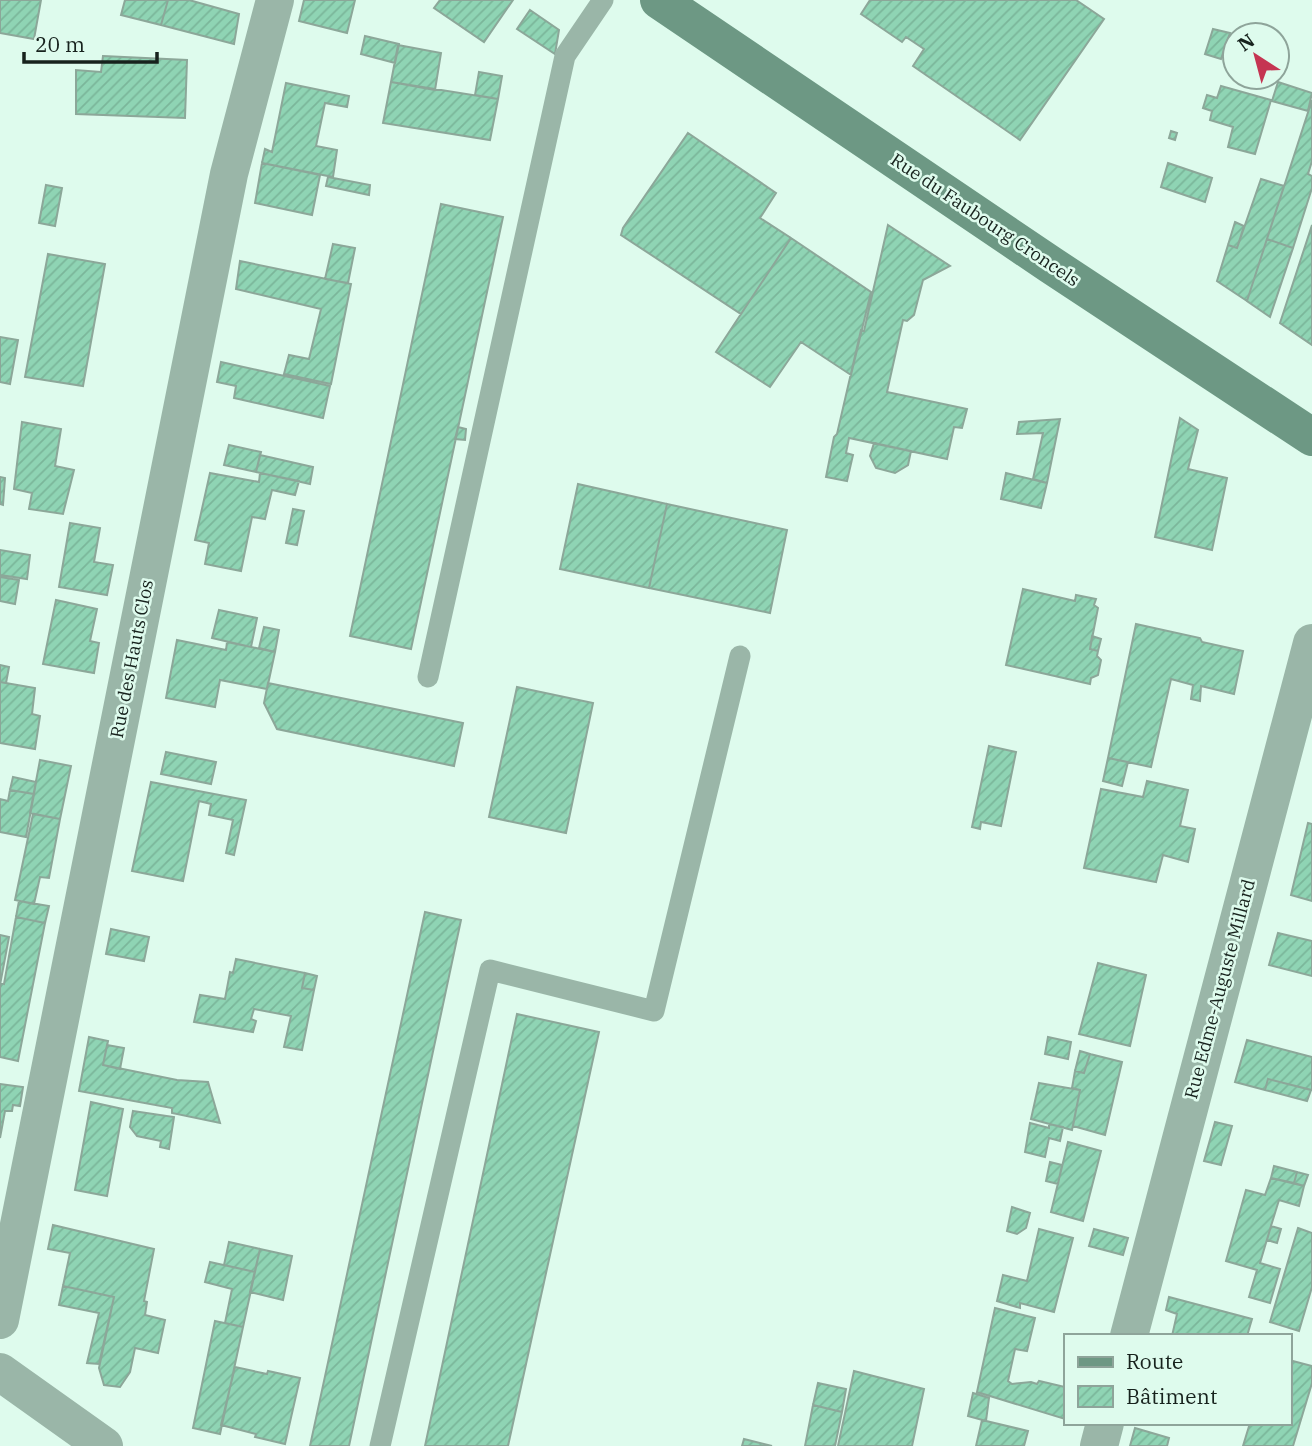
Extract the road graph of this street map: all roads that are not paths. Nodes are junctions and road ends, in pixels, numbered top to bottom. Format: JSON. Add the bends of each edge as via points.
{"nodes":[{"id":1,"x":275,"y":0,"type":"edge"},
{"id":2,"x":603,"y":0,"type":"edge"},
{"id":3,"x":659,"y":0,"type":"edge"},
{"id":4,"x":1312,"y":437,"type":"edge"},
{"id":5,"x":1312,"y":643,"type":"edge"},
{"id":6,"x":740,"y":656,"type":"dead end"},
{"id":7,"x":428,"y":677,"type":"dead end"},
{"id":8,"x":0,"y":1320,"type":"edge"},
{"id":9,"x":1130,"y":1334,"type":"edge"},
{"id":10,"x":0,"y":1372,"type":"edge"},
{"id":11,"x":1105,"y":1425,"type":"edge"},
{"id":12,"x":104,"y":1446,"type":"edge"},
{"id":13,"x":380,"y":1446,"type":"edge"},
{"id":14,"x":1100,"y":1446,"type":"edge"}],
"edges":[{"from":1,"to":8,"type":"street","name":"Rue des Hauts Clos","via":[[229,174]]},
{"from":2,"to":7,"type":"lane","via":[[565,56]]},
{"from":3,"to":4,"type":"main road","name":"Rue du Faubourg Croncels"},
{"from":5,"to":9,"type":"street","name":"Rue Edme-Auguste Millard"},
{"from":6,"to":13,"type":"lane","via":[[654,1011],[490,970]]},
{"from":10,"to":12,"type":"street"},
{"from":11,"to":14,"type":"street"}]}
